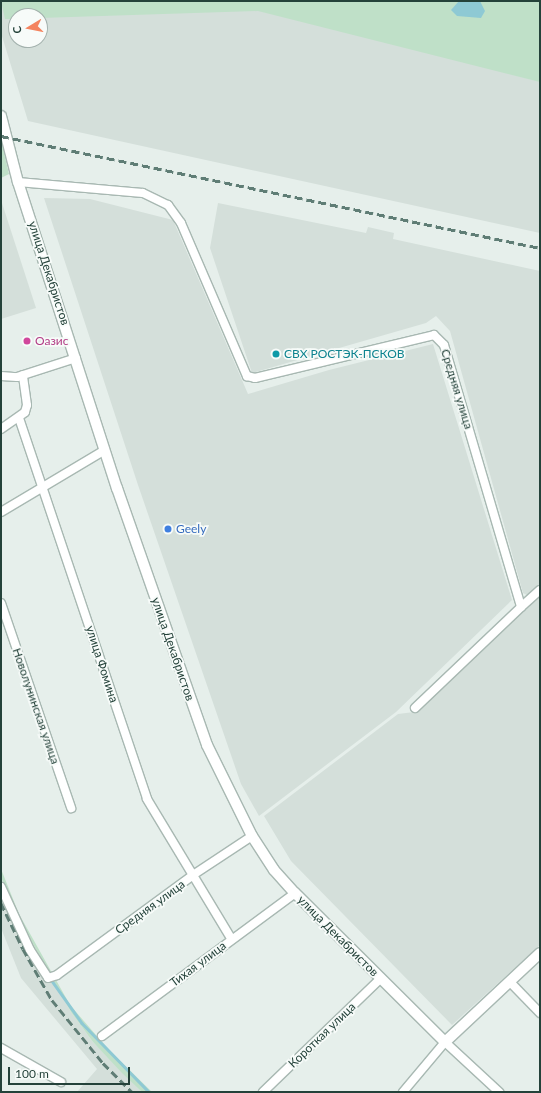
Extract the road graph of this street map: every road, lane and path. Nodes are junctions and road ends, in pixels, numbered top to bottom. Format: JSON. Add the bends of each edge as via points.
{"nodes":[{"id":1,"x":1,"y":116,"type":"edge"},
{"id":2,"x":18,"y":182,"type":"junction"},
{"id":3,"x":76,"y":358,"type":"junction"},
{"id":4,"x":23,"y":375,"type":"junction"},
{"id":5,"x":1,"y":376,"type":"edge"},
{"id":6,"x":19,"y":418,"type":"junction"},
{"id":7,"x":1,"y":428,"type":"edge"},
{"id":8,"x":105,"y":450,"type":"junction"},
{"id":9,"x":42,"y":486,"type":"junction"},
{"id":10,"x":1,"y":512,"type":"edge"},
{"id":11,"x":540,"y":590,"type":"edge"},
{"id":12,"x":1,"y":603,"type":"edge"},
{"id":13,"x":521,"y":607,"type":"junction"},
{"id":14,"x":415,"y":708,"type":"dead end"},
{"id":15,"x":71,"y":808,"type":"dead end"},
{"id":16,"x":252,"y":836,"type":"junction"},
{"id":17,"x":193,"y":875,"type":"junction"},
{"id":18,"x":1,"y":887,"type":"edge"},
{"id":19,"x":295,"y":893,"type":"junction"},
{"id":20,"x":231,"y":938,"type":"junction"},
{"id":21,"x":540,"y":953,"type":"edge"},
{"id":22,"x":381,"y":978,"type":"junction"},
{"id":23,"x":510,"y":982,"type":"junction"},
{"id":24,"x":540,"y":1013,"type":"edge"},
{"id":25,"x":102,"y":1036,"type":"dead end"},
{"id":26,"x":445,"y":1042,"type":"junction"},
{"id":27,"x":1,"y":1048,"type":"edge"},
{"id":28,"x":61,"y":1082,"type":"dead end"},
{"id":29,"x":263,"y":1092,"type":"edge"},
{"id":30,"x":403,"y":1092,"type":"edge"},
{"id":31,"x":500,"y":1092,"type":"edge"}],
"edges":[{"from":1,"to":2,"type":"street","name":"улица Декабристов"},
{"from":2,"to":3,"type":"street","name":"улица Декабристов"},
{"from":2,"to":13,"type":"street","name":"Средняя улица","via":[[143,193],[168,205],[181,223],[247,376],[255,378],[434,335],[444,345]]},
{"from":3,"to":4,"type":"street"},
{"from":3,"to":8,"type":"street","name":"улица Декабристов"},
{"from":4,"to":5,"type":"street"},
{"from":4,"to":6,"type":"street","via":[[27,404],[25,412]]},
{"from":6,"to":7,"type":"street"},
{"from":6,"to":9,"type":"street","name":"улица Фомина"},
{"from":8,"to":9,"type":"street"},
{"from":8,"to":16,"type":"street","name":"улица Декабристов","via":[[207,745]]},
{"from":9,"to":10,"type":"street"},
{"from":9,"to":17,"type":"street","name":"улица Фомина","via":[[146,799]]},
{"from":11,"to":13,"type":"street"},
{"from":12,"to":15,"type":"street","name":"Новолунинская улица"},
{"from":13,"to":14,"type":"street"},
{"from":16,"to":17,"type":"street","name":"Средняя улица"},
{"from":16,"to":19,"type":"street","name":"улица Декабристов","via":[[274,870]]},
{"from":17,"to":18,"type":"street","name":"Средняя улица","via":[[57,975],[48,978],[30,950]]},
{"from":17,"to":20,"type":"street","name":"улица Фомина"},
{"from":19,"to":20,"type":"street","name":"Тихая улица"},
{"from":19,"to":22,"type":"street","name":"улица Декабристов"},
{"from":20,"to":25,"type":"street","name":"Тихая улица"},
{"from":21,"to":23,"type":"street"},
{"from":22,"to":26,"type":"street","name":"улица Декабристов"},
{"from":22,"to":29,"type":"street","name":"Короткая улица"},
{"from":23,"to":24,"type":"street"},
{"from":23,"to":26,"type":"street"},
{"from":26,"to":30,"type":"street"},
{"from":26,"to":31,"type":"street","name":"улица Декабристов"},
{"from":27,"to":28,"type":"street"}]}
